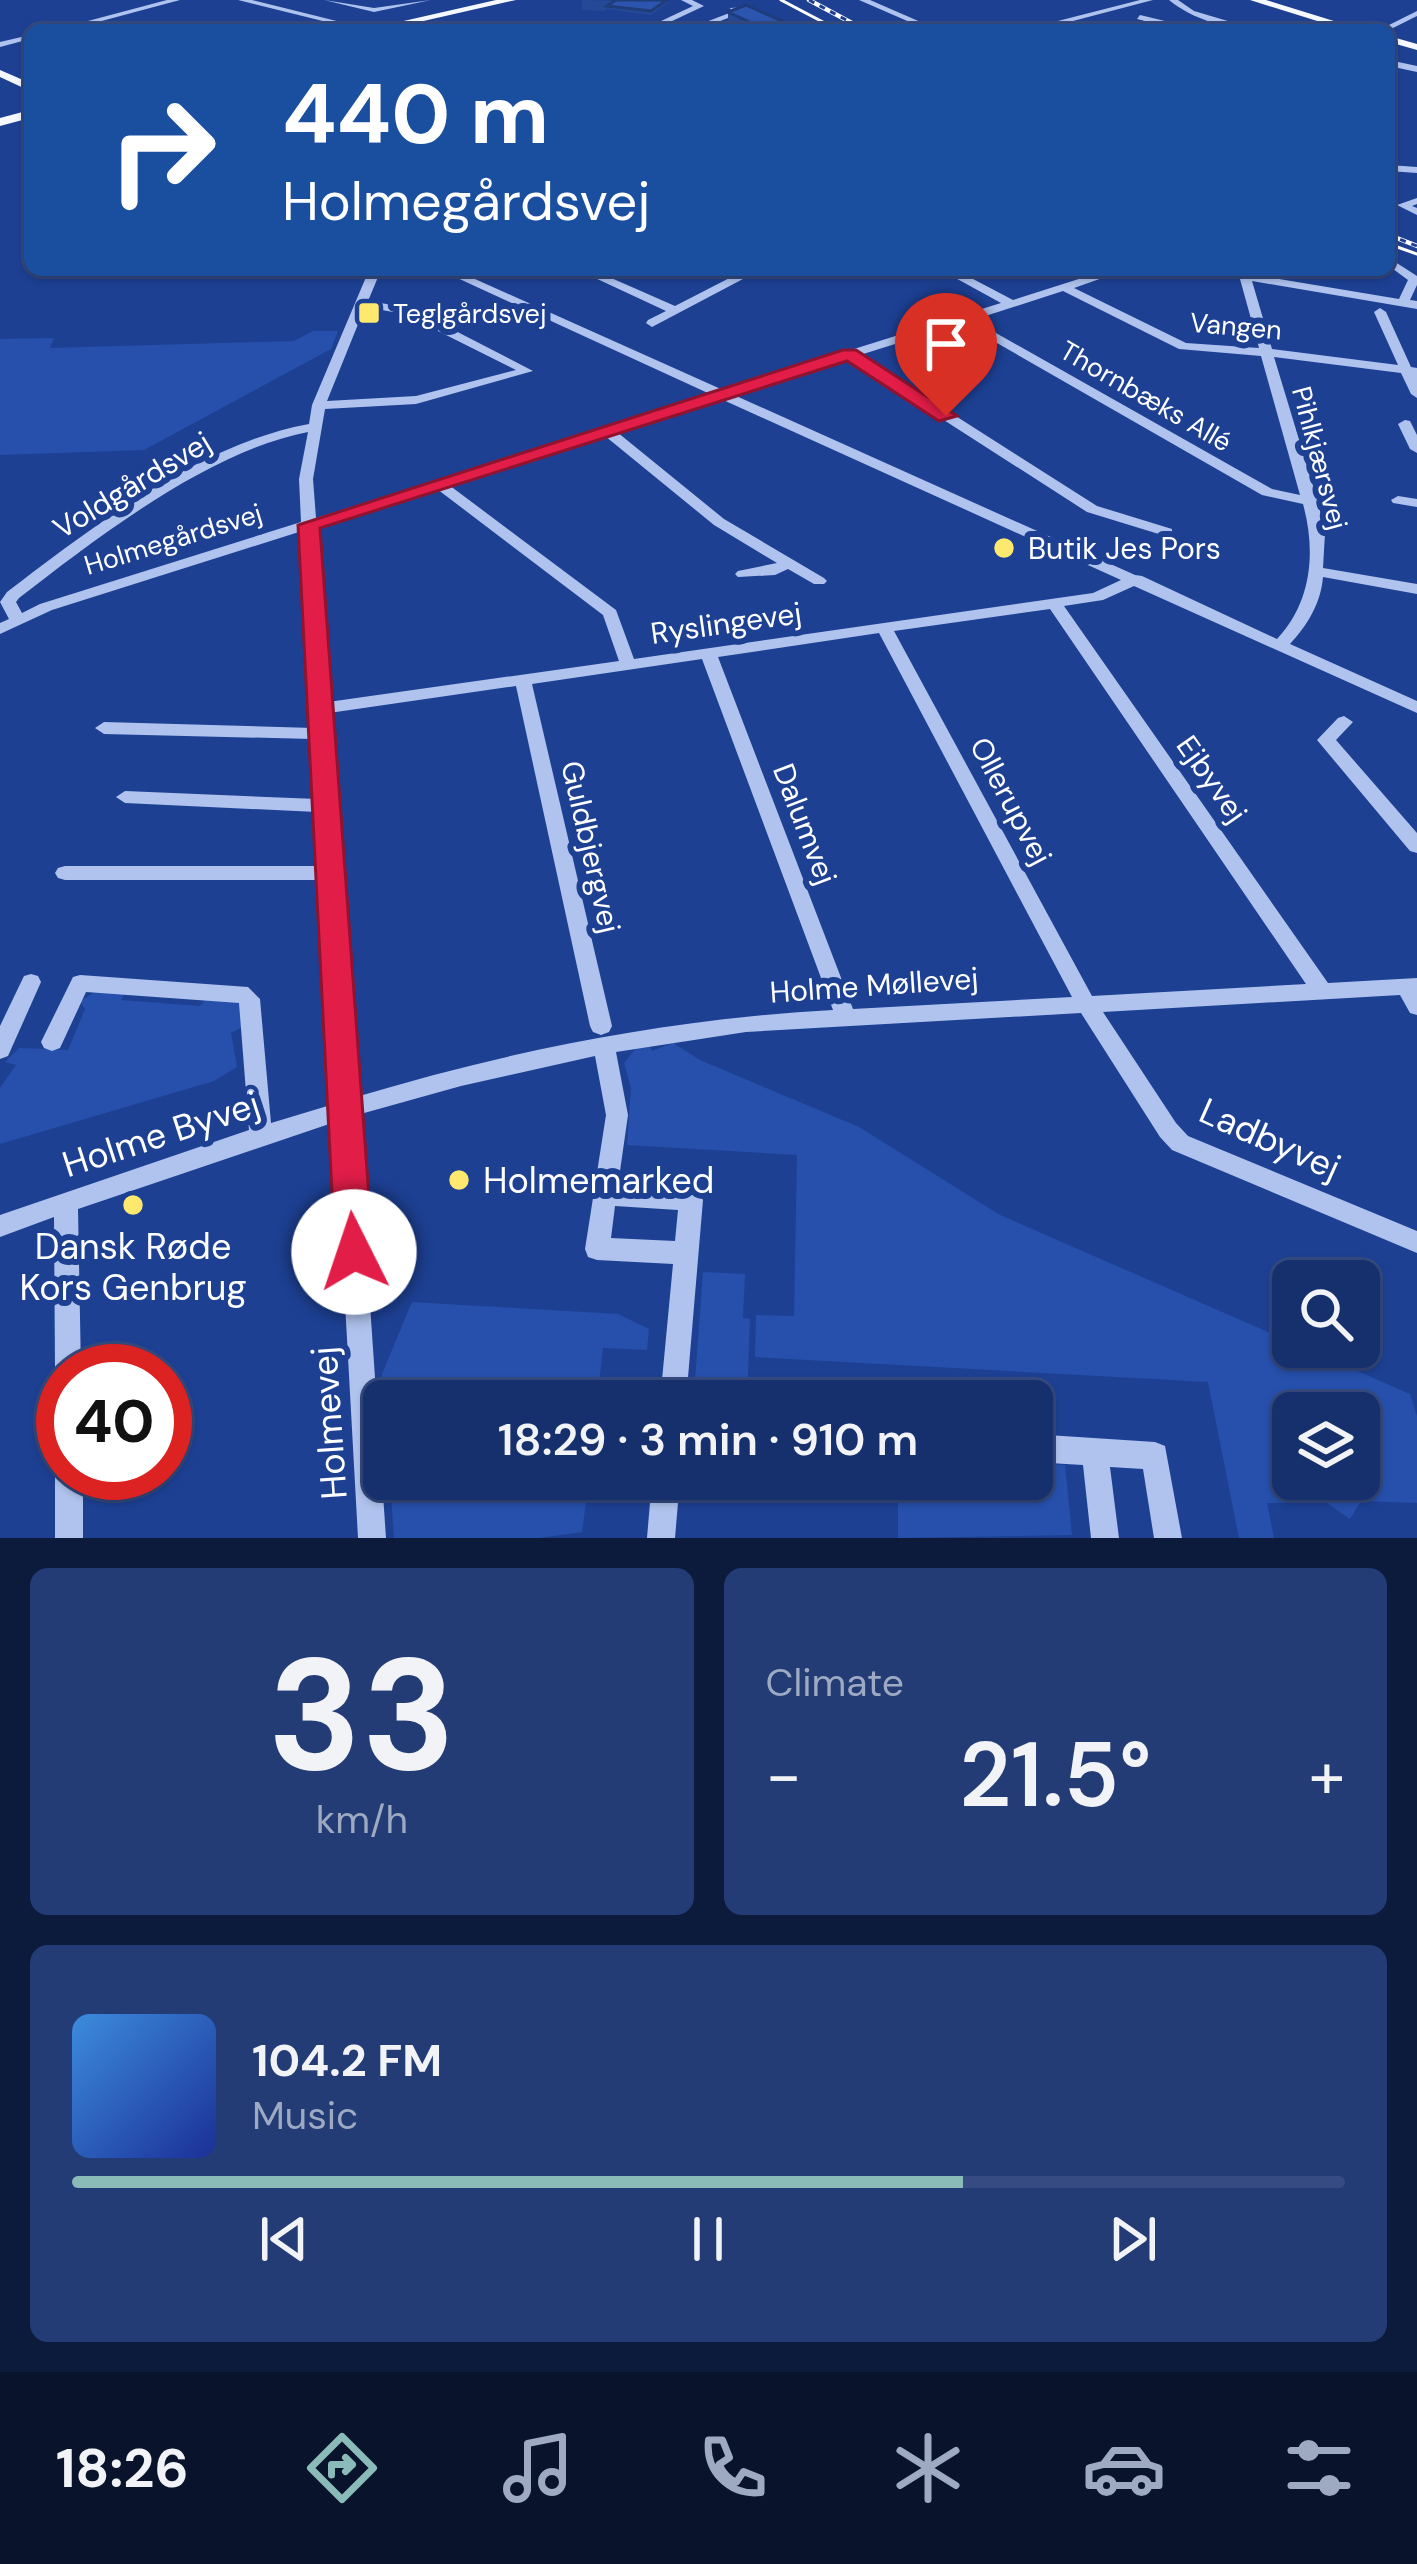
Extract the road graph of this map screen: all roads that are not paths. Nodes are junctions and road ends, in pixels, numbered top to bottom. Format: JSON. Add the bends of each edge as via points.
{"nodes":[{"id":1,"x":175,"y":0,"type":"edge"},
{"id":2,"x":242,"y":0,"type":"edge"},
{"id":3,"x":298,"y":0,"type":"edge"},
{"id":4,"x":328,"y":0,"type":"edge"},
{"id":5,"x":427,"y":0,"type":"edge"},
{"id":6,"x":511,"y":0,"type":"edge"},
{"id":7,"x":521,"y":0,"type":"edge"},
{"id":8,"x":683,"y":0,"type":"edge"},
{"id":9,"x":863,"y":0,"type":"edge"},
{"id":10,"x":1149,"y":0,"type":"edge"},
{"id":11,"x":1173,"y":0,"type":"edge"},
{"id":12,"x":1239,"y":0,"type":"edge"},
{"id":13,"x":1255,"y":0,"type":"edge"},
{"id":14,"x":490,"y":2,"type":"edge"},
{"id":15,"x":712,"y":3,"type":"edge"},
{"id":16,"x":274,"y":8,"type":"junction"},
{"id":17,"x":740,"y":11,"type":"junction"},
{"id":18,"x":1020,"y":16,"type":"dead end"},
{"id":19,"x":1140,"y":17,"type":"dead end"},
{"id":20,"x":1062,"y":23,"type":"junction"},
{"id":21,"x":81,"y":24,"type":"edge"},
{"id":22,"x":341,"y":24,"type":"edge"},
{"id":23,"x":386,"y":24,"type":"edge"},
{"id":24,"x":660,"y":24,"type":"edge"},
{"id":25,"x":704,"y":24,"type":"edge"},
{"id":26,"x":780,"y":24,"type":"edge"},
{"id":27,"x":920,"y":24,"type":"edge"},
{"id":28,"x":1054,"y":24,"type":"edge"},
{"id":29,"x":1167,"y":24,"type":"edge"},
{"id":30,"x":1231,"y":24,"type":"edge"},
{"id":31,"x":1321,"y":24,"type":"edge"},
{"id":32,"x":1337,"y":24,"type":"edge"},
{"id":33,"x":1417,"y":201,"type":"edge"},
{"id":34,"x":1417,"y":212,"type":"edge"},
{"id":35,"x":372,"y":276,"type":"edge"},
{"id":36,"x":460,"y":276,"type":"edge"},
{"id":37,"x":597,"y":276,"type":"edge"},
{"id":38,"x":741,"y":276,"type":"edge"},
{"id":39,"x":958,"y":276,"type":"edge"},
{"id":40,"x":1099,"y":276,"type":"edge"},
{"id":41,"x":1235,"y":276,"type":"edge"},
{"id":42,"x":1245,"y":278,"type":"junction"},
{"id":43,"x":1415,"y":280,"type":"edge"},
{"id":44,"x":1063,"y":287,"type":"junction"},
{"id":45,"x":361,"y":303,"type":"junction"},
{"id":46,"x":1010,"y":303,"type":"junction"},
{"id":47,"x":1410,"y":304,"type":"edge"},
{"id":48,"x":671,"y":309,"type":"junction"},
{"id":49,"x":1380,"y":312,"type":"dead end"},
{"id":50,"x":962,"y":318,"type":"junction"},
{"id":51,"x":652,"y":323,"type":"dead end"},
{"id":52,"x":1396,"y":349,"type":"junction"},
{"id":53,"x":1417,"y":350,"type":"edge"},
{"id":54,"x":1267,"y":353,"type":"junction"},
{"id":55,"x":850,"y":354,"type":"junction"},
{"id":56,"x":1411,"y":371,"type":"edge"},
{"id":57,"x":724,"y":393,"type":"junction"},
{"id":58,"x":1417,"y":394,"type":"edge"},
{"id":59,"x":319,"y":406,"type":"junction"},
{"id":60,"x":1405,"y":424,"type":"dead end"},
{"id":61,"x":313,"y":427,"type":"junction"},
{"id":62,"x":606,"y":430,"type":"junction"},
{"id":63,"x":1416,"y":446,"type":"edge"},
{"id":64,"x":437,"y":483,"type":"junction"},
{"id":65,"x":1398,"y":500,"type":"dead end"},
{"id":66,"x":1311,"y":502,"type":"junction"},
{"id":67,"x":1417,"y":503,"type":"edge"},
{"id":68,"x":309,"y":525,"type":"junction"},
{"id":69,"x":1167,"y":532,"type":"dead end"},
{"id":70,"x":788,"y":563,"type":"junction"},
{"id":71,"x":1318,"y":572,"type":"junction"},
{"id":72,"x":743,"y":574,"type":"dead end"},
{"id":73,"x":1137,"y":579,"type":"junction"},
{"id":74,"x":819,"y":581,"type":"dead end"},
{"id":75,"x":1417,"y":589,"type":"edge"},
{"id":76,"x":1054,"y":603,"type":"junction"},
{"id":77,"x":17,"y":619,"type":"junction"},
{"id":78,"x":884,"y":627,"type":"junction"},
{"id":79,"x":0,"y":629,"type":"edge"},
{"id":80,"x":1281,"y":644,"type":"junction"},
{"id":81,"x":707,"y":653,"type":"junction"},
{"id":82,"x":628,"y":664,"type":"junction"},
{"id":83,"x":523,"y":680,"type":"junction"},
{"id":84,"x":1417,"y":708,"type":"edge"},
{"id":85,"x":320,"y":709,"type":"junction"},
{"id":86,"x":1344,"y":722,"type":"dead end"},
{"id":87,"x":104,"y":728,"type":"dead end"},
{"id":88,"x":321,"y":734,"type":"junction"},
{"id":89,"x":125,"y":797,"type":"dead end"},
{"id":90,"x":326,"y":806,"type":"junction"},
{"id":91,"x":1417,"y":846,"type":"edge"},
{"id":92,"x":330,"y":873,"type":"junction"},
{"id":93,"x":64,"y":874,"type":"dead end"},
{"id":94,"x":31,"y":982,"type":"dead end"},
{"id":95,"x":1411,"y":985,"type":"edge"},
{"id":96,"x":1320,"y":988,"type":"junction"},
{"id":97,"x":1085,"y":1002,"type":"junction"},
{"id":98,"x":1417,"y":1007,"type":"edge"},
{"id":99,"x":846,"y":1017,"type":"junction"},
{"id":100,"x":603,"y":1035,"type":"junction"},
{"id":101,"x":52,"y":1042,"type":"dead end"},
{"id":102,"x":0,"y":1050,"type":"edge"},
{"id":103,"x":344,"y":1112,"type":"junction"},
{"id":104,"x":261,"y":1138,"type":"junction"},
{"id":105,"x":605,"y":1196,"type":"junction"},
{"id":106,"x":66,"y":1202,"type":"junction"},
{"id":107,"x":0,"y":1226,"type":"edge"},
{"id":108,"x":1417,"y":1242,"type":"edge"},
{"id":109,"x":686,"y":1253,"type":"junction"},
{"id":110,"x":68,"y":1344,"type":"edge"},
{"id":111,"x":675,"y":1380,"type":"edge"},
{"id":112,"x":1053,"y":1449,"type":"edge"},
{"id":113,"x":1095,"y":1452,"type":"junction"},
{"id":114,"x":69,"y":1500,"type":"edge"},
{"id":115,"x":665,"y":1500,"type":"edge"},
{"id":116,"x":69,"y":1538,"type":"edge"},
{"id":117,"x":372,"y":1538,"type":"edge"},
{"id":118,"x":662,"y":1538,"type":"edge"},
{"id":119,"x":1105,"y":1538,"type":"edge"},
{"id":120,"x":1168,"y":1538,"type":"edge"}],
"edges":[{"from":1,"to":21,"type":"street"},
{"from":2,"to":16,"type":"street"},
{"from":3,"to":16,"type":"street"},
{"from":4,"to":5,"type":"street","via":[[374,10]]},
{"from":6,"to":14,"type":"main road"},
{"from":7,"to":14,"type":"main road"},
{"from":8,"to":15,"type":"street"},
{"from":8,"to":24,"type":"street","via":[[699,7]]},
{"from":9,"to":27,"type":"street"},
{"from":10,"to":20,"type":"street"},
{"from":11,"to":30,"type":"street"},
{"from":12,"to":31,"type":"main road"},
{"from":13,"to":32,"type":"main road"},
{"from":14,"to":23,"type":"main road"},
{"from":15,"to":17,"type":"street"},
{"from":16,"to":22,"type":"street"},
{"from":17,"to":25,"type":"street"},
{"from":17,"to":26,"type":"street"},
{"from":18,"to":20,"type":"street"},
{"from":19,"to":29,"type":"street"},
{"from":20,"to":28,"type":"street"},
{"from":33,"to":34,"type":"street","via":[[1402,205]]},
{"from":35,"to":45,"type":"street","name":"Holmevej"},
{"from":36,"to":57,"type":"street"},
{"from":37,"to":48,"type":"street"},
{"from":38,"to":48,"type":"street"},
{"from":39,"to":46,"type":"street"},
{"from":40,"to":44,"type":"street","name":"Holmegårdsvej"},
{"from":41,"to":42,"type":"street"},
{"from":42,"to":47,"type":"street"},
{"from":42,"to":54,"type":"street","name":"Pihlkjærsvej"},
{"from":43,"to":47,"type":"street"},
{"from":44,"to":46,"type":"street","name":"Holmegårdsvej"},
{"from":44,"to":54,"type":"street","name":"Vangen","via":[[1170,343]]},
{"from":45,"to":59,"type":"street","name":"Holmevej"},
{"from":45,"to":59,"type":"street","via":[[407,311],[527,371],[416,400]]},
{"from":46,"to":50,"type":"street","name":"Holmegårdsvej"},
{"from":48,"to":51,"type":"street"},
{"from":49,"to":52,"type":"street"},
{"from":50,"to":55,"type":"street","name":"Holmegårdsvej"},
{"from":50,"to":66,"type":"street","name":"Thornbæks Allé","via":[[1267,492]]},
{"from":52,"to":53,"type":"street"},
{"from":52,"to":56,"type":"street"},
{"from":54,"to":56,"type":"street","name":"Vangen"},
{"from":54,"to":66,"type":"street","name":"Pihlkjærsvej"},
{"from":55,"to":57,"type":"street","name":"Holmegårdsvej"},
{"from":55,"to":69,"type":"street","via":[[1092,509]]},
{"from":56,"to":58,"type":"street"},
{"from":57,"to":62,"type":"street","name":"Holmegårdsvej"},
{"from":57,"to":73,"type":"street"},
{"from":59,"to":61,"type":"street","name":"Holmevej"},
{"from":60,"to":63,"type":"street"},
{"from":61,"to":68,"type":"street","name":"Holmevej"},
{"from":61,"to":77,"type":"street","name":"Voldgårdsvej","via":[[207,467],[110,524],[13,595],[8,602]]},
{"from":62,"to":64,"type":"street","name":"Holmegårdsvej"},
{"from":62,"to":70,"type":"street","via":[[719,522]]},
{"from":64,"to":68,"type":"street","name":"Holmegårdsvej"},
{"from":64,"to":82,"type":"street","via":[[610,613]]},
{"from":65,"to":67,"type":"street"},
{"from":66,"to":71,"type":"street","name":"Pihlkjærsvej"},
{"from":68,"to":77,"type":"street","name":"Holmegårdsvej"},
{"from":68,"to":85,"type":"street","name":"Holmevej"},
{"from":70,"to":72,"type":"street"},
{"from":70,"to":74,"type":"street"},
{"from":71,"to":75,"type":"street"},
{"from":71,"to":80,"type":"street","name":"Pihlkjærsvej","via":[[1298,626]]},
{"from":73,"to":76,"type":"street","name":"Ryslingevej","via":[[1112,594]]},
{"from":73,"to":80,"type":"street"},
{"from":76,"to":78,"type":"street","name":"Ryslingevej"},
{"from":76,"to":96,"type":"street","name":"Ejbyvej"},
{"from":77,"to":79,"type":"street","name":"Holmegårdsvej"},
{"from":78,"to":81,"type":"street","name":"Ryslingevej"},
{"from":78,"to":97,"type":"street","name":"Ollerupvej"},
{"from":80,"to":84,"type":"street"},
{"from":81,"to":82,"type":"street","name":"Ryslingevej"},
{"from":81,"to":99,"type":"street","name":"Dalumvej"},
{"from":82,"to":83,"type":"street","name":"Ryslingevej"},
{"from":83,"to":85,"type":"street","name":"Ryslingevej"},
{"from":83,"to":100,"type":"street","name":"Guldbjergvej"},
{"from":85,"to":88,"type":"street","name":"Holmevej"},
{"from":86,"to":91,"type":"street","via":[[1326,740]]},
{"from":87,"to":88,"type":"street"},
{"from":88,"to":90,"type":"street","name":"Holmevej"},
{"from":89,"to":90,"type":"street"},
{"from":90,"to":92,"type":"street","name":"Holmevej"},
{"from":92,"to":93,"type":"street"},
{"from":92,"to":103,"type":"street","name":"Holmevej"},
{"from":94,"to":102,"type":"street"},
{"from":95,"to":96,"type":"street","name":"Holme Møllevej"},
{"from":95,"to":98,"type":"street"},
{"from":96,"to":97,"type":"street","name":"Holme Møllevej"},
{"from":97,"to":99,"type":"street","name":"Holme Møllevej"},
{"from":97,"to":108,"type":"street","name":"Ladbyvej","via":[[1180,1143]]},
{"from":99,"to":100,"type":"street","name":"Holme Møllevej"},
{"from":100,"to":103,"type":"street","name":"Holme Møllevej"},
{"from":100,"to":105,"type":"street","name":"Guldbjergvej","via":[[616,1115]]},
{"from":101,"to":104,"type":"street","via":[[80,983],[242,993],[249,1000]]},
{"from":103,"to":104,"type":"street","name":"Holme Byvej"},
{"from":103,"to":117,"type":"street","name":"Holmevej"},
{"from":104,"to":106,"type":"street","name":"Holme Byvej"},
{"from":105,"to":109,"type":"street","via":[[691,1200]]},
{"from":105,"to":109,"type":"street","name":"Guldbjergvej","via":[[597,1249]]},
{"from":106,"to":107,"type":"street","name":"Holme Byvej"},
{"from":106,"to":110,"type":"street"},
{"from":109,"to":111,"type":"street"},
{"from":112,"to":113,"type":"street"},
{"from":113,"to":119,"type":"street"},
{"from":113,"to":120,"type":"street","via":[[1155,1456]]},
{"from":114,"to":116,"type":"street"},
{"from":115,"to":118,"type":"street"}]}
